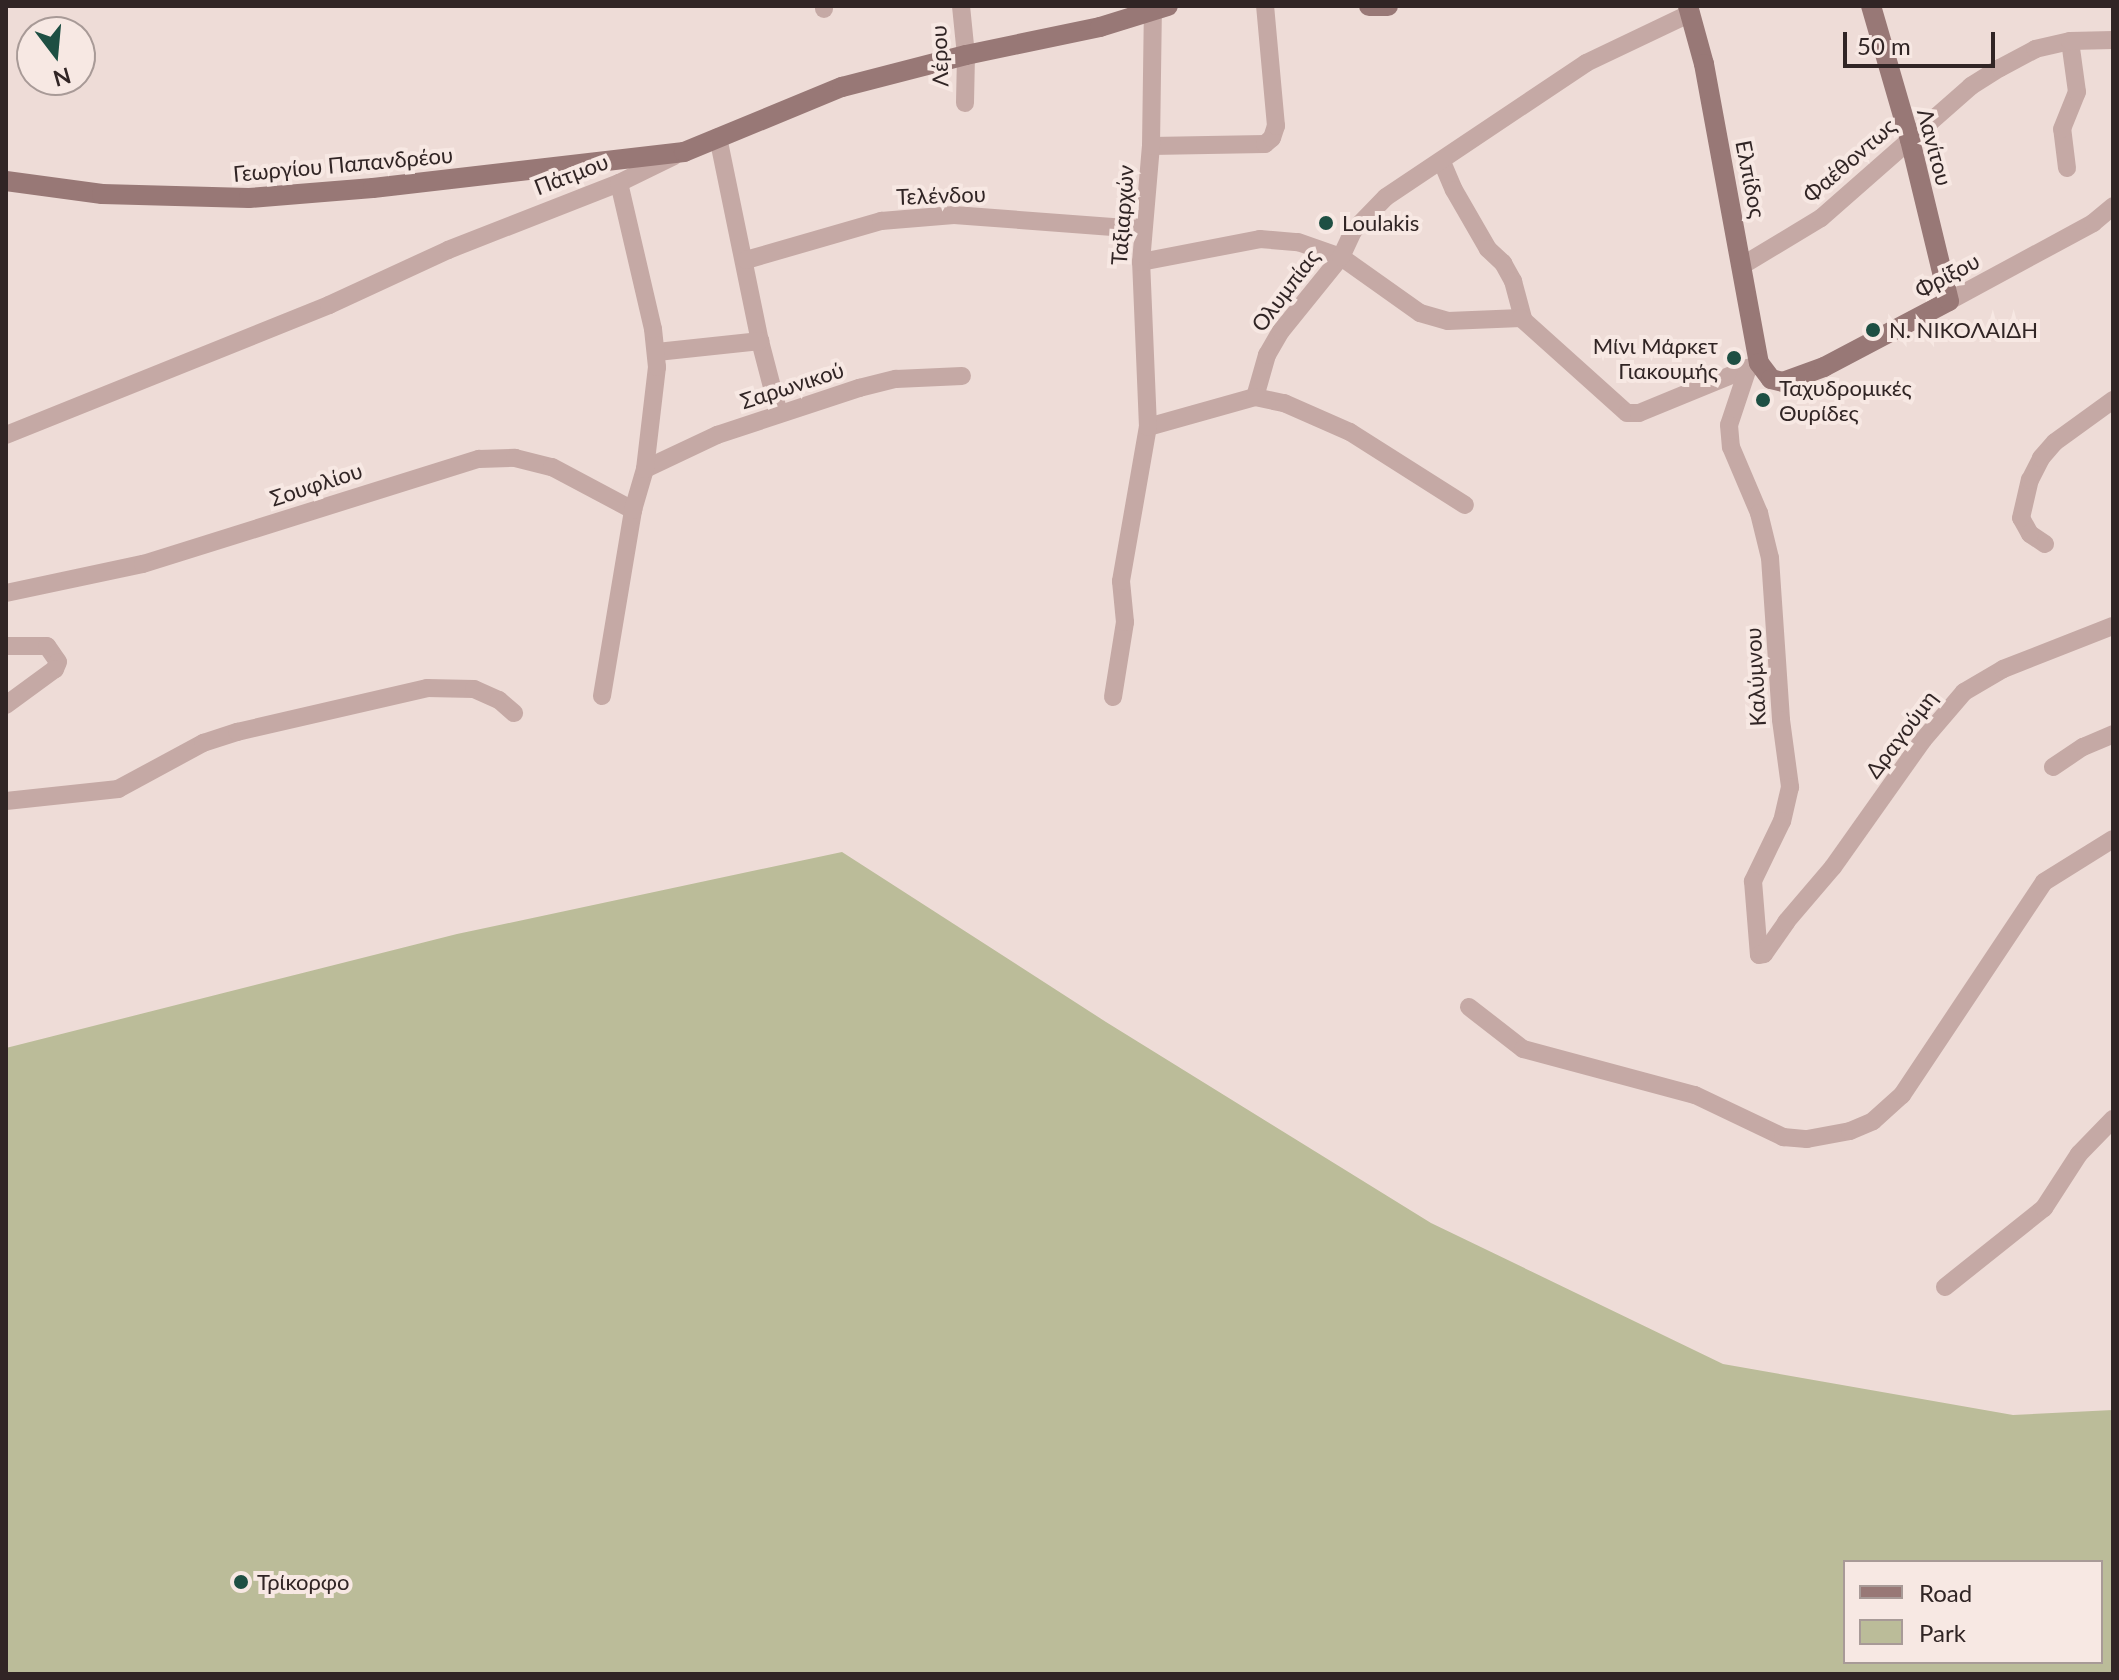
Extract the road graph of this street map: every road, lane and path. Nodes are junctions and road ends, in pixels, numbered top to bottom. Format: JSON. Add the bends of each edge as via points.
{"nodes":[{"id":1,"x":961,"y":6,"type":"edge"},
{"id":2,"x":1265,"y":6,"type":"edge"},
{"id":3,"x":1369,"y":6,"type":"edge"},
{"id":4,"x":1388,"y":6,"type":"edge"},
{"id":5,"x":1871,"y":6,"type":"edge"},
{"id":6,"x":1158,"y":8,"type":"edge"},
{"id":7,"x":1689,"y":9,"type":"edge"},
{"id":8,"x":2113,"y":40,"type":"edge"},
{"id":9,"x":2070,"y":41,"type":"junction"},
{"id":10,"x":966,"y":55,"type":"junction"},
{"id":11,"x":965,"y":103,"type":"dead end"},
{"id":12,"x":718,"y":137,"type":"junction"},
{"id":13,"x":1910,"y":140,"type":"junction"},
{"id":14,"x":1151,"y":146,"type":"junction"},
{"id":15,"x":684,"y":152,"type":"junction"},
{"id":16,"x":1442,"y":162,"type":"junction"},
{"id":17,"x":2067,"y":168,"type":"dead end"},
{"id":18,"x":6,"y":181,"type":"edge"},
{"id":19,"x":619,"y":183,"type":"junction"},
{"id":20,"x":2113,"y":206,"type":"edge"},
{"id":21,"x":1142,"y":229,"type":"junction"},
{"id":22,"x":1341,"y":257,"type":"junction"},
{"id":23,"x":746,"y":260,"type":"junction"},
{"id":24,"x":1141,"y":262,"type":"junction"},
{"id":25,"x":1743,"y":265,"type":"junction"},
{"id":26,"x":1949,"y":301,"type":"junction"},
{"id":27,"x":1523,"y":319,"type":"junction"},
{"id":28,"x":760,"y":341,"type":"junction"},
{"id":29,"x":657,"y":352,"type":"junction"},
{"id":30,"x":1753,"y":366,"type":"junction"},
{"id":31,"x":962,"y":376,"type":"dead end"},
{"id":32,"x":1255,"y":397,"type":"junction"},
{"id":33,"x":2113,"y":400,"type":"edge"},
{"id":34,"x":779,"y":414,"type":"junction"},
{"id":35,"x":1148,"y":427,"type":"junction"},
{"id":36,"x":6,"y":435,"type":"edge"},
{"id":37,"x":645,"y":469,"type":"junction"},
{"id":38,"x":1465,"y":505,"type":"dead end"},
{"id":39,"x":633,"y":510,"type":"junction"},
{"id":40,"x":2045,"y":544,"type":"dead end"},
{"id":41,"x":6,"y":593,"type":"edge"},
{"id":42,"x":2113,"y":626,"type":"edge"},
{"id":43,"x":6,"y":646,"type":"edge"},
{"id":44,"x":602,"y":696,"type":"dead end"},
{"id":45,"x":1113,"y":697,"type":"dead end"},
{"id":46,"x":6,"y":705,"type":"edge"},
{"id":47,"x":514,"y":713,"type":"dead end"},
{"id":48,"x":2113,"y":734,"type":"edge"},
{"id":49,"x":2053,"y":767,"type":"dead end"},
{"id":50,"x":6,"y":801,"type":"edge"},
{"id":51,"x":2113,"y":839,"type":"edge"},
{"id":52,"x":1778,"y":935,"type":"joint"},
{"id":53,"x":1469,"y":1007,"type":"dead end"},
{"id":54,"x":2113,"y":1119,"type":"edge"},
{"id":55,"x":1945,"y":1287,"type":"dead end"}],
"edges":[{"from":1,"to":10,"type":"street","name":"Λέρου"},
{"from":2,"to":14,"type":"street","via":[[1276,126],[1272,138],[1265,144]]},
{"from":3,"to":4,"type":"street"},
{"from":5,"to":13,"type":"street","name":"Λανίτου"},
{"from":6,"to":10,"type":"street","name":"Πάτμου","via":[[1100,27]]},
{"from":6,"to":14,"type":"street","name":"Ταξιαρχών"},
{"from":7,"to":16,"type":"street","name":"Ολυμπίας","via":[[1586,63]]},
{"from":7,"to":25,"type":"street","name":"Ελπίδος"},
{"from":8,"to":9,"type":"street","name":"Φαέθοντως"},
{"from":9,"to":13,"type":"street","name":"Φαέθοντως","via":[[2035,49],[2000,68],[1971,86]]},
{"from":9,"to":17,"type":"street","via":[[2077,92],[2062,129]]},
{"from":10,"to":11,"type":"street","name":"Λέρου"},
{"from":10,"to":12,"type":"street","name":"Πάτμου","via":[[842,87]]},
{"from":12,"to":15,"type":"street","name":"Πάτμου"},
{"from":12,"to":23,"type":"street"},
{"from":13,"to":25,"type":"street","name":"Φαέθοντως","via":[[1821,218]]},
{"from":13,"to":26,"type":"street","name":"Λανίτου"},
{"from":14,"to":21,"type":"street","name":"Ταξιαρχών"},
{"from":15,"to":18,"type":"street","name":"Γεωργίου Παπανδρέου","via":[[249,198],[102,194]]},
{"from":15,"to":19,"type":"street","name":"Πάτμου"},
{"from":16,"to":22,"type":"street","name":"Ολυμπίας","via":[[1386,197],[1353,231]]},
{"from":16,"to":27,"type":"street","via":[[1488,249],[1513,281]]},
{"from":19,"to":29,"type":"street"},
{"from":19,"to":36,"type":"street","name":"Πάτμου","via":[[520,219],[329,305]]},
{"from":20,"to":26,"type":"street","name":"Φρίξου","via":[[2093,223]]},
{"from":21,"to":23,"type":"street","name":"Τελένδου","via":[[954,215],[881,221]]},
{"from":21,"to":24,"type":"street","name":"Ταξιαρχών"},
{"from":22,"to":24,"type":"street","via":[[1298,242],[1260,239]]},
{"from":22,"to":27,"type":"street","via":[[1420,313],[1448,321]]},
{"from":22,"to":32,"type":"street","name":"Ολυμπίας","via":[[1281,331],[1267,355]]},
{"from":23,"to":28,"type":"street"},
{"from":24,"to":35,"type":"street","name":"Ταξιαρχών"},
{"from":25,"to":30,"type":"street","name":"Ελπίδος"},
{"from":26,"to":30,"type":"street","name":"Φρίξου","via":[[1796,380],[1771,379]]},
{"from":27,"to":30,"type":"street","via":[[1627,413],[1639,413]]},
{"from":28,"to":29,"type":"street"},
{"from":28,"to":34,"type":"street"},
{"from":29,"to":37,"type":"street"},
{"from":30,"to":52,"type":"street","name":"Καλύμνου","via":[[1729,425],[1770,558],[1790,787],[1782,821],[1753,881],[1759,955]]},
{"from":31,"to":34,"type":"street","name":"Σαρωνικού","via":[[896,379]]},
{"from":32,"to":35,"type":"street"},
{"from":32,"to":38,"type":"street","via":[[1284,403],[1350,432]]},
{"from":33,"to":40,"type":"street","via":[[2055,442],[2030,480],[2021,518],[2030,534]]},
{"from":34,"to":37,"type":"street","name":"Σαρωνικού"},
{"from":35,"to":45,"type":"street","name":"Ταξιαρχών","via":[[1121,581],[1125,622]]},
{"from":37,"to":39,"type":"street"},
{"from":39,"to":41,"type":"street","name":"Σουφλίου","via":[[552,467],[515,458],[479,459],[143,564]]},
{"from":39,"to":44,"type":"street"},
{"from":42,"to":52,"type":"street","name":"Δραγούμη","via":[[2003,669],[1964,692]]},
{"from":43,"to":46,"type":"street","via":[[47,646],[58,662]]},
{"from":47,"to":50,"type":"street","via":[[474,689],[427,688],[203,743],[118,789]]},
{"from":48,"to":49,"type":"street"},
{"from":51,"to":53,"type":"street","via":[[2044,882],[1902,1095],[1873,1121],[1850,1131],[1807,1139],[1770,1132],[1695,1095],[1523,1049]]},
{"from":54,"to":55,"type":"street","via":[[2079,1154],[2044,1208]]}]}
